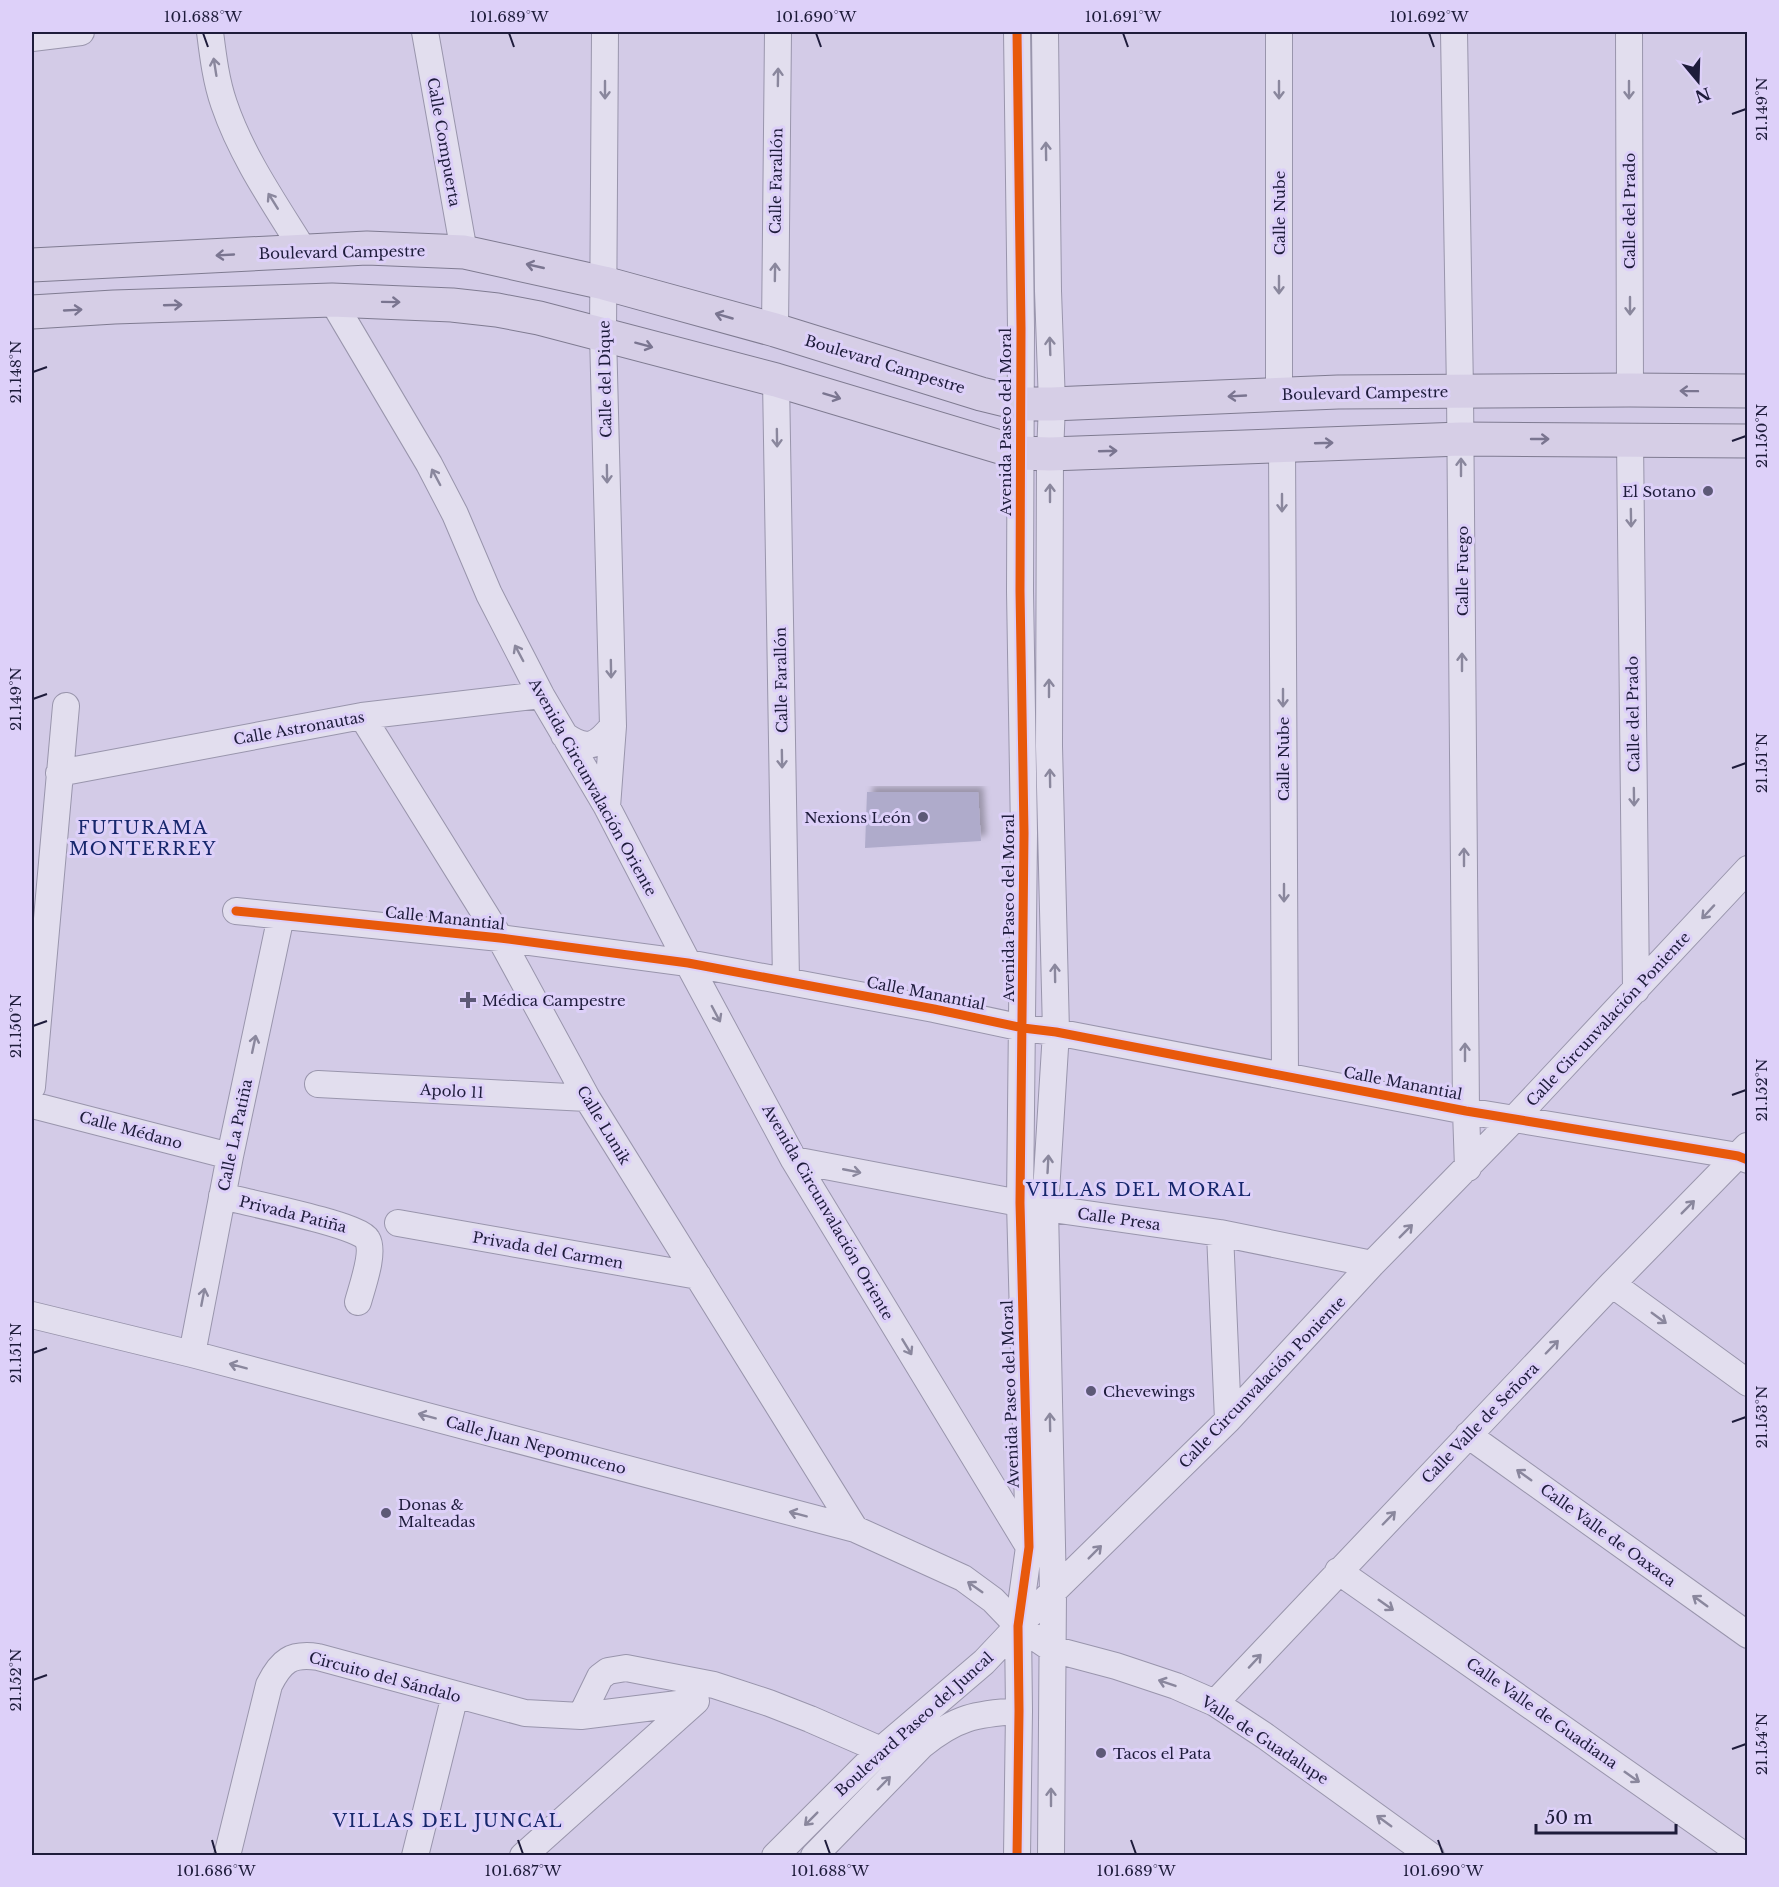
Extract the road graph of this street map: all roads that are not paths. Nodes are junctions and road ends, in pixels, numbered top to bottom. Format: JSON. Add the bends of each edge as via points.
{"nodes":[{"id":1,"x":81,"y":32,"type":"edge"},
{"id":2,"x":210,"y":32,"type":"edge"},
{"id":3,"x":425,"y":32,"type":"edge"},
{"id":4,"x":605,"y":32,"type":"edge"},
{"id":5,"x":778,"y":32,"type":"edge"},
{"id":6,"x":1017,"y":32,"type":"edge"},
{"id":7,"x":1045,"y":32,"type":"edge"},
{"id":8,"x":1279,"y":32,"type":"edge"},
{"id":9,"x":1454,"y":32,"type":"edge"},
{"id":10,"x":1629,"y":32,"type":"edge"},
{"id":11,"x":32,"y":38,"type":"edge"},
{"id":12,"x":304,"y":251,"type":"junction"},
{"id":13,"x":464,"y":252,"type":"junction"},
{"id":14,"x":32,"y":266,"type":"edge"},
{"id":15,"x":604,"y":283,"type":"junction"},
{"id":16,"x":332,"y":300,"type":"junction"},
{"id":17,"x":32,"y":312,"type":"edge"},
{"id":18,"x":775,"y":330,"type":"junction"},
{"id":19,"x":603,"y":334,"type":"junction"},
{"id":20,"x":776,"y":380,"type":"junction"},
{"id":21,"x":1630,"y":390,"type":"junction"},
{"id":22,"x":1460,"y":392,"type":"junction"},
{"id":23,"x":1748,"y":392,"type":"edge"},
{"id":24,"x":1279,"y":394,"type":"junction"},
{"id":25,"x":1037,"y":404,"type":"junction"},
{"id":26,"x":1461,"y":439,"type":"junction"},
{"id":27,"x":1630,"y":439,"type":"junction"},
{"id":28,"x":1748,"y":441,"type":"edge"},
{"id":29,"x":1282,"y":444,"type":"junction"},
{"id":30,"x":1035,"y":453,"type":"junction"},
{"id":31,"x":541,"y":695,"type":"junction"},
{"id":32,"x":66,"y":706,"type":"dead end"},
{"id":33,"x":362,"y":716,"type":"junction"},
{"id":34,"x":613,"y":726,"type":"junction"},
{"id":35,"x":564,"y":735,"type":"junction"},
{"id":36,"x":59,"y":773,"type":"junction"},
{"id":37,"x":608,"y":807,"type":"junction"},
{"id":38,"x":1748,"y":869,"type":"edge"},
{"id":39,"x":236,"y":911,"type":"dead end"},
{"id":40,"x":281,"y":916,"type":"junction"},
{"id":41,"x":500,"y":938,"type":"junction"},
{"id":42,"x":688,"y":963,"type":"junction"},
{"id":43,"x":786,"y":981,"type":"junction"},
{"id":44,"x":1636,"y":990,"type":"junction"},
{"id":45,"x":1023,"y":1028,"type":"junction"},
{"id":46,"x":1056,"y":1032,"type":"junction"},
{"id":47,"x":1285,"y":1075,"type":"junction"},
{"id":48,"x":318,"y":1084,"type":"dead end"},
{"id":49,"x":32,"y":1087,"type":"edge"},
{"id":50,"x":587,"y":1098,"type":"junction"},
{"id":51,"x":32,"y":1105,"type":"edge"},
{"id":52,"x":1466,"y":1111,"type":"junction"},
{"id":53,"x":1515,"y":1118,"type":"junction"},
{"id":54,"x":1744,"y":1154,"type":"edge"},
{"id":55,"x":230,"y":1156,"type":"junction"},
{"id":56,"x":794,"y":1160,"type":"junction"},
{"id":57,"x":1468,"y":1168,"type":"junction"},
{"id":58,"x":222,"y":1197,"type":"junction"},
{"id":59,"x":1020,"y":1203,"type":"junction"},
{"id":60,"x":1045,"y":1208,"type":"junction"},
{"id":61,"x":398,"y":1223,"type":"dead end"},
{"id":62,"x":1220,"y":1233,"type":"junction"},
{"id":63,"x":1372,"y":1264,"type":"junction"},
{"id":64,"x":698,"y":1276,"type":"junction"},
{"id":65,"x":1612,"y":1284,"type":"junction"},
{"id":66,"x":358,"y":1302,"type":"dead end"},
{"id":67,"x":32,"y":1315,"type":"edge"},
{"id":68,"x":192,"y":1354,"type":"junction"},
{"id":69,"x":1748,"y":1383,"type":"edge"},
{"id":70,"x":1228,"y":1420,"type":"junction"},
{"id":71,"x":1468,"y":1435,"type":"junction"},
{"id":72,"x":855,"y":1529,"type":"junction"},
{"id":73,"x":1029,"y":1547,"type":"junction"},
{"id":74,"x":1338,"y":1571,"type":"junction"},
{"id":75,"x":1053,"y":1593,"type":"junction"},
{"id":76,"x":1018,"y":1626,"type":"junction"},
{"id":77,"x":1748,"y":1635,"type":"edge"},
{"id":78,"x":1052,"y":1649,"type":"junction"},
{"id":79,"x":714,"y":1685,"type":"junction"},
{"id":80,"x":455,"y":1695,"type":"junction"},
{"id":81,"x":694,"y":1702,"type":"junction"},
{"id":82,"x":1215,"y":1703,"type":"junction"},
{"id":83,"x":1019,"y":1711,"type":"junction"},
{"id":84,"x":581,"y":1716,"type":"junction"},
{"id":85,"x":881,"y":1750,"type":"junction"},
{"id":86,"x":227,"y":1856,"type":"edge"},
{"id":87,"x":415,"y":1856,"type":"edge"},
{"id":88,"x":524,"y":1856,"type":"edge"},
{"id":89,"x":775,"y":1856,"type":"edge"},
{"id":90,"x":814,"y":1856,"type":"edge"},
{"id":91,"x":1017,"y":1856,"type":"edge"},
{"id":92,"x":1051,"y":1856,"type":"edge"},
{"id":93,"x":1431,"y":1856,"type":"edge"},
{"id":94,"x":1745,"y":1856,"type":"edge"}],
"edges":[{"from":1,"to":11,"type":"street"},
{"from":12,"to":2,"type":"street","one_way":true,"via":[[235,133],[223,103]]},
{"from":3,"to":13,"type":"street","name":"Calle Compuerta"},
{"from":4,"to":15,"type":"street","name":"Calle del Dique","one_way":true},
{"from":18,"to":5,"type":"street","name":"Calle Farallón","one_way":true},
{"from":6,"to":25,"type":"street","name":"Avenida Paseo del Moral"},
{"from":25,"to":7,"type":"street","name":"Avenida Paseo del Moral","one_way":true,"via":[[1048,291]]},
{"from":8,"to":24,"type":"street","name":"Calle Nube","one_way":true},
{"from":9,"to":22,"type":"street","name":"Calle Fuego"},
{"from":10,"to":21,"type":"street","name":"Calle del Prado","one_way":true},
{"from":12,"to":13,"type":"main road","name":"Boulevard Campestre","via":[[396,248]]},
{"from":12,"to":14,"type":"main road","name":"Boulevard Campestre","one_way":true},
{"from":12,"to":16,"type":"main road"},
{"from":15,"to":13,"type":"main road","name":"Boulevard Campestre","one_way":true},
{"from":18,"to":15,"type":"main road","name":"Boulevard Campestre","one_way":true},
{"from":15,"to":19,"type":"street","name":"Calle del Dique"},
{"from":17,"to":16,"type":"main road","one_way":true},
{"from":16,"to":19,"type":"main road","one_way":true,"via":[[497,310]]},
{"from":31,"to":16,"type":"street","name":"Avenida Circunvalación Oriente","one_way":true,"via":[[429,464]]},
{"from":18,"to":25,"type":"main road","name":"Boulevard Campestre","via":[[981,394]]},
{"from":19,"to":20,"type":"main road","one_way":true},
{"from":19,"to":34,"type":"street","name":"Calle del Dique","one_way":true},
{"from":20,"to":30,"type":"main road","one_way":true},
{"from":20,"to":43,"type":"street","name":"Calle Farallón","one_way":true},
{"from":21,"to":22,"type":"main road","name":"Boulevard Campestre"},
{"from":23,"to":21,"type":"main road","name":"Boulevard Campestre","one_way":true},
{"from":22,"to":24,"type":"main road","name":"Boulevard Campestre"},
{"from":22,"to":26,"type":"street","name":"Calle Fuego"},
{"from":24,"to":25,"type":"main road","name":"Boulevard Campestre","one_way":true},
{"from":25,"to":30,"type":"street","name":"Avenida Paseo del Moral"},
{"from":26,"to":27,"type":"main road","one_way":true},
{"from":29,"to":26,"type":"main road","one_way":true},
{"from":52,"to":26,"type":"street","name":"Calle Fuego","one_way":true},
{"from":27,"to":28,"type":"main road"},
{"from":27,"to":44,"type":"street","name":"Calle del Prado","one_way":true},
{"from":30,"to":29,"type":"main road","one_way":true},
{"from":29,"to":47,"type":"street","name":"Calle Nube","one_way":true},
{"from":30,"to":45,"type":"street","name":"Avenida Paseo del Moral","via":[[1020,591]]},
{"from":46,"to":30,"type":"street","name":"Avenida Paseo del Moral","one_way":true,"via":[[1049,746]]},
{"from":31,"to":33,"type":"street","name":"Calle Astronautas"},
{"from":31,"to":35,"type":"street","name":"Avenida Circunvalación Oriente"},
{"from":32,"to":36,"type":"street"},
{"from":33,"to":36,"type":"street","name":"Calle Astronautas"},
{"from":33,"to":41,"type":"street","name":"Calle Lunik"},
{"from":34,"to":35,"type":"street","via":[[593,744],[576,744]]},
{"from":34,"to":37,"type":"street","name":"Calle del Dique"},
{"from":35,"to":37,"type":"street","name":"Avenida Circunvalación Oriente"},
{"from":36,"to":49,"type":"street"},
{"from":37,"to":42,"type":"street","name":"Avenida Circunvalación Oriente"},
{"from":38,"to":44,"type":"street","name":"Calle Circunvalación Poniente","one_way":true},
{"from":39,"to":40,"type":"street","name":"Calle Manantial"},
{"from":40,"to":41,"type":"street","name":"Calle Manantial"},
{"from":55,"to":40,"type":"street","name":"Calle La Patiña","one_way":true},
{"from":41,"to":42,"type":"street","name":"Calle Manantial"},
{"from":41,"to":50,"type":"street","name":"Calle Lunik"},
{"from":42,"to":43,"type":"street","name":"Calle Manantial"},
{"from":42,"to":56,"type":"street","name":"Avenida Circunvalación Oriente","one_way":true},
{"from":43,"to":45,"type":"street","name":"Calle Manantial"},
{"from":44,"to":53,"type":"street","name":"Calle Circunvalación Poniente"},
{"from":45,"to":46,"type":"street","name":"Calle Manantial"},
{"from":45,"to":59,"type":"street","name":"Avenida Paseo del Moral"},
{"from":46,"to":47,"type":"street","name":"Calle Manantial"},
{"from":60,"to":46,"type":"street","name":"Avenida Paseo del Moral","one_way":true},
{"from":47,"to":52,"type":"street","name":"Calle Manantial"},
{"from":48,"to":50,"type":"street","name":"Apolo 11"},
{"from":50,"to":64,"type":"street","name":"Calle Lunik"},
{"from":51,"to":55,"type":"street","name":"Calle Médano"},
{"from":52,"to":53,"type":"street","name":"Calle Manantial"},
{"from":52,"to":57,"type":"street"},
{"from":53,"to":54,"type":"street","name":"Calle Manantial"},
{"from":53,"to":57,"type":"street","name":"Calle Circunvalación Poniente"},
{"from":65,"to":54,"type":"street","name":"Calle Valle de Señora","one_way":true},
{"from":55,"to":58,"type":"street","name":"Calle La Patiña"},
{"from":56,"to":59,"type":"street","name":"Calle Presa","one_way":true},
{"from":56,"to":73,"type":"street","name":"Avenida Circunvalación Oriente","one_way":true},
{"from":63,"to":57,"type":"street","name":"Calle Circunvalación Poniente","one_way":true},
{"from":58,"to":66,"type":"street","name":"Privada Patiña","via":[[332,1223],[366,1236],[369,1258]]},
{"from":68,"to":58,"type":"street","name":"Calle La Patiña","one_way":true},
{"from":59,"to":60,"type":"street","name":"Calle Presa"},
{"from":59,"to":73,"type":"street","name":"Avenida Paseo del Moral"},
{"from":60,"to":62,"type":"street","name":"Calle Presa"},
{"from":75,"to":60,"type":"street","name":"Avenida Paseo del Moral","one_way":true},
{"from":61,"to":64,"type":"street","name":"Privada del Carmen"},
{"from":62,"to":63,"type":"street","name":"Calle Presa"},
{"from":62,"to":70,"type":"street"},
{"from":63,"to":70,"type":"street","name":"Calle Circunvalación Poniente"},
{"from":64,"to":72,"type":"street","name":"Calle Lunik"},
{"from":65,"to":69,"type":"street","one_way":true},
{"from":71,"to":65,"type":"street","name":"Calle Valle de Señora","one_way":true},
{"from":67,"to":68,"type":"street","name":"Calle Juan Nepomuceno"},
{"from":72,"to":68,"type":"street","name":"Calle Juan Nepomuceno","one_way":true},
{"from":75,"to":70,"type":"street","name":"Calle Circunvalación Poniente","one_way":true},
{"from":74,"to":71,"type":"street","name":"Calle Valle de Señora","one_way":true},
{"from":77,"to":71,"type":"street","name":"Calle Valle de Oaxaca","one_way":true},
{"from":76,"to":72,"type":"street","name":"Calle Juan Nepomuceno","one_way":true,"via":[[993,1600],[963,1578]]},
{"from":73,"to":76,"type":"street","name":"Avenida Paseo del Moral"},
{"from":82,"to":74,"type":"street","name":"Calle Valle de Señora","one_way":true},
{"from":74,"to":94,"type":"street","name":"Calle Valle de Guadiana","one_way":true},
{"from":75,"to":76,"type":"street","name":"Boulevard Paseo del Juncal"},
{"from":75,"to":78,"type":"street","name":"Avenida Paseo del Moral"},
{"from":76,"to":78,"type":"street","name":"Valle de Guadalupe"},
{"from":76,"to":83,"type":"street","name":"Avenida Paseo del Moral"},
{"from":76,"to":85,"type":"street","name":"Boulevard Paseo del Juncal","via":[[984,1662]]},
{"from":82,"to":78,"type":"street","name":"Valle de Guadalupe","one_way":true,"via":[[1166,1682]]},
{"from":92,"to":78,"type":"street","name":"Avenida Paseo del Moral","one_way":true},
{"from":79,"to":81,"type":"street"},
{"from":79,"to":84,"type":"street","via":[[617,1668],[600,1677]]},
{"from":79,"to":85,"type":"street","via":[[779,1707]]},
{"from":80,"to":84,"type":"street","name":"Circuito del Sándalo","via":[[525,1713]]},
{"from":80,"to":86,"type":"street","name":"Circuito del Sándalo","via":[[318,1657],[295,1656],[284,1662],[269,1685]]},
{"from":80,"to":87,"type":"street"},
{"from":81,"to":84,"type":"street","name":"Circuito del Sándalo"},
{"from":81,"to":88,"type":"street"},
{"from":93,"to":82,"type":"street","name":"Valle de Guadalupe","one_way":true},
{"from":90,"to":83,"type":"street","name":"Boulevard Paseo del Juncal","one_way":true,"via":[[941,1729],[975,1715]]},
{"from":83,"to":91,"type":"street","name":"Avenida Paseo del Moral"},
{"from":85,"to":89,"type":"street","name":"Boulevard Paseo del Juncal","one_way":true}]}
